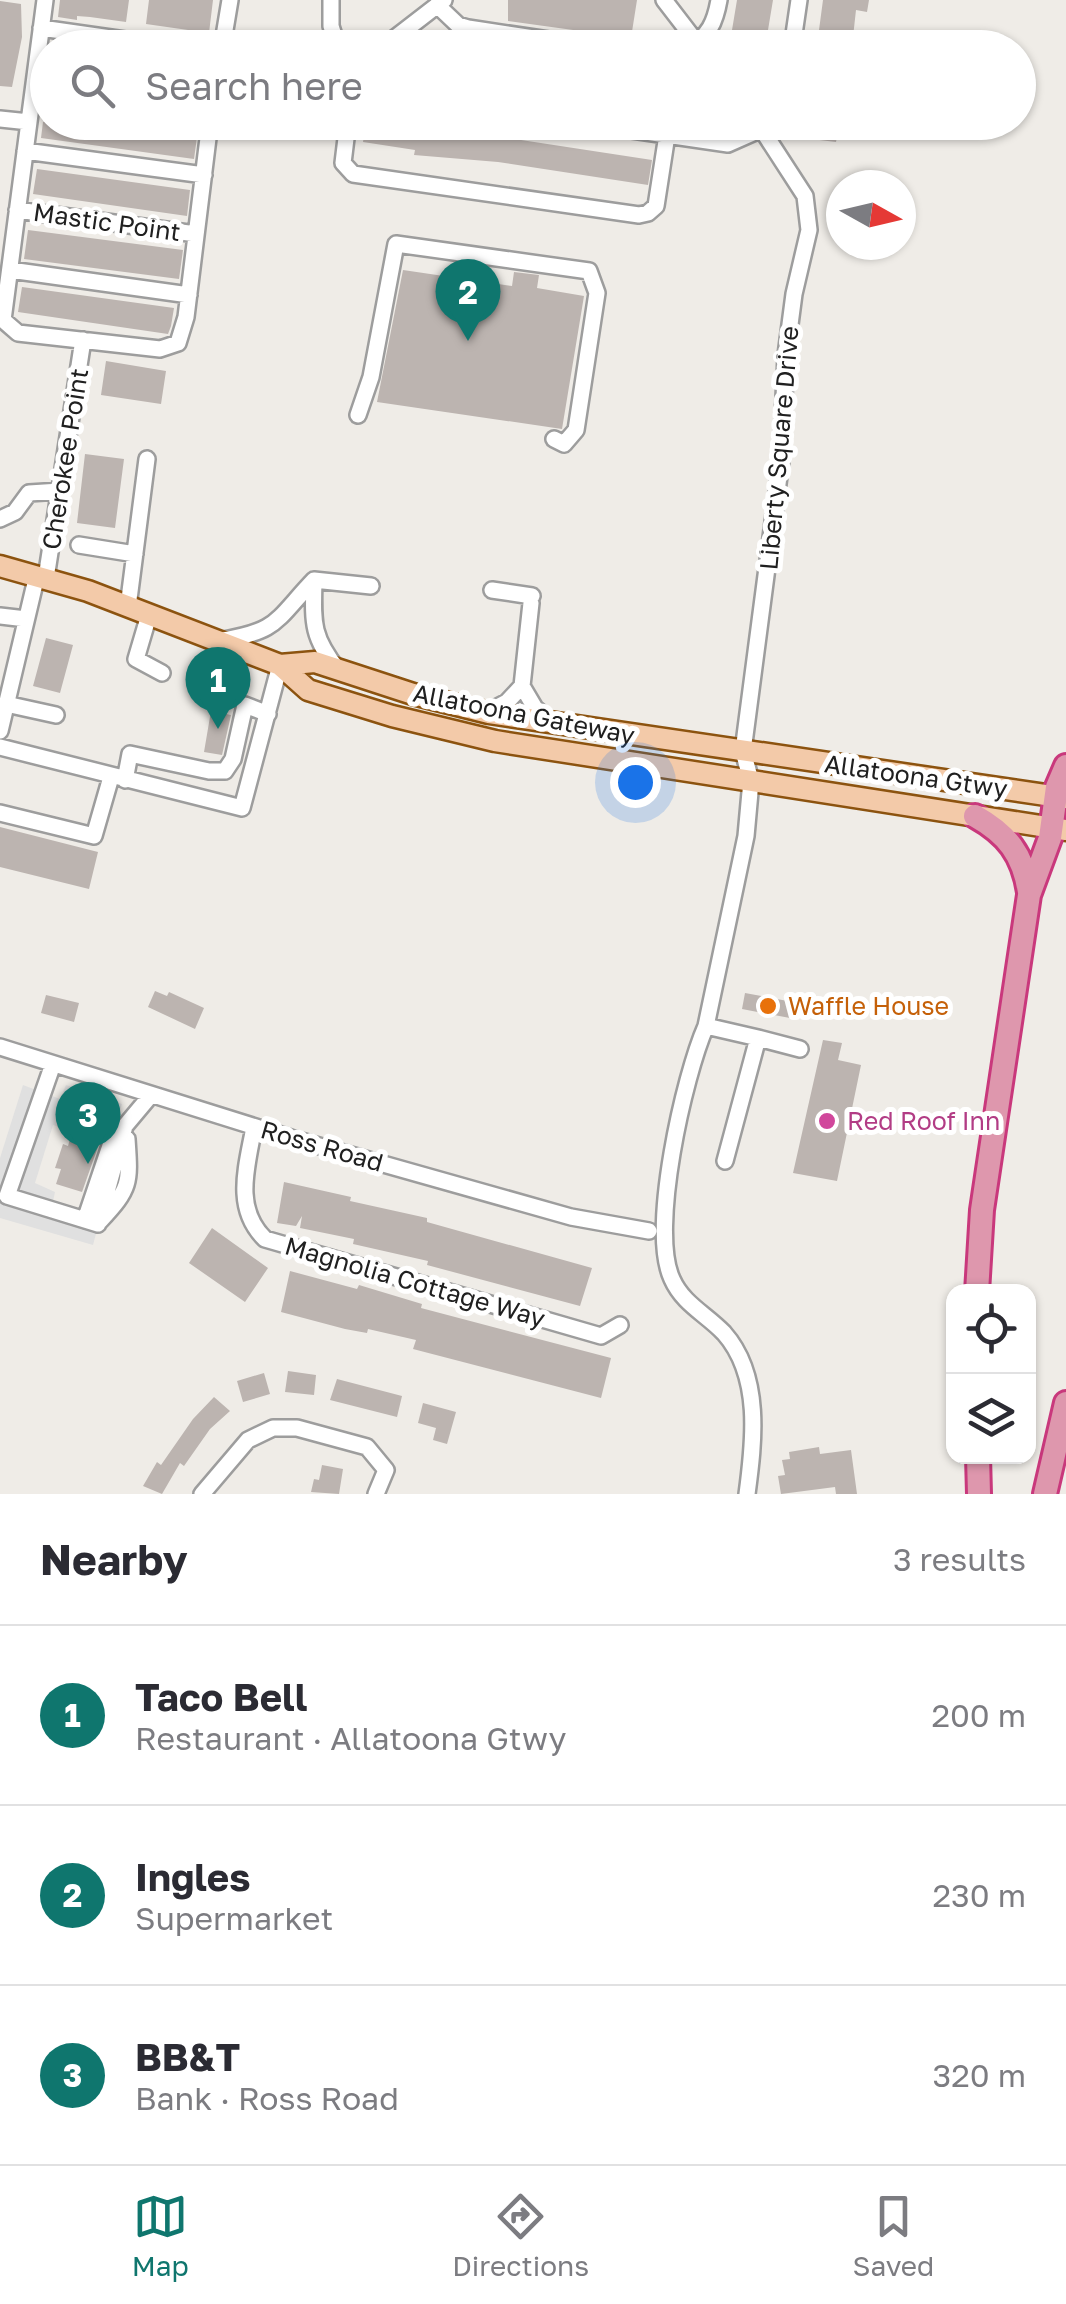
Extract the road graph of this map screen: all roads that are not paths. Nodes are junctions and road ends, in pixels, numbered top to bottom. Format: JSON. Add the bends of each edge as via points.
{"nodes":[{"id":1,"x":45,"y":0,"type":"edge"},
{"id":2,"x":230,"y":0,"type":"edge"},
{"id":3,"x":331,"y":0,"type":"edge"},
{"id":4,"x":414,"y":0,"type":"edge"},
{"id":5,"x":664,"y":0,"type":"edge"},
{"id":6,"x":719,"y":0,"type":"edge"},
{"id":7,"x":800,"y":0,"type":"edge"},
{"id":8,"x":435,"y":6,"type":"edge"},
{"id":9,"x":41,"y":28,"type":"joint"},
{"id":10,"x":55,"y":30,"type":"edge"},
{"id":11,"x":225,"y":30,"type":"edge"},
{"id":12,"x":332,"y":30,"type":"edge"},
{"id":13,"x":405,"y":30,"type":"edge"},
{"id":14,"x":481,"y":30,"type":"edge"},
{"id":15,"x":684,"y":30,"type":"edge"},
{"id":16,"x":709,"y":30,"type":"edge"},
{"id":17,"x":795,"y":30,"type":"edge"},
{"id":18,"x":0,"y":118,"type":"edge"},
{"id":19,"x":29,"y":122,"type":"joint"},
{"id":20,"x":208,"y":140,"type":"edge"},
{"id":21,"x":346,"y":140,"type":"edge"},
{"id":22,"x":665,"y":140,"type":"edge"},
{"id":23,"x":700,"y":140,"type":"edge"},
{"id":24,"x":735,"y":140,"type":"edge"},
{"id":25,"x":771,"y":140,"type":"edge"},
{"id":26,"x":25,"y":151,"type":"junction"},
{"id":27,"x":204,"y":175,"type":"junction"},
{"id":28,"x":18,"y":210,"type":"junction"},
{"id":29,"x":196,"y":234,"type":"junction"},
{"id":30,"x":10,"y":270,"type":"junction"},
{"id":31,"x":189,"y":295,"type":"junction"},
{"id":32,"x":84,"y":340,"type":"junction"},
{"id":33,"x":358,"y":415,"type":"dead end"},
{"id":34,"x":554,"y":439,"type":"dead end"},
{"id":35,"x":147,"y":459,"type":"dead end"},
{"id":36,"x":60,"y":491,"type":"junction"},
{"id":37,"x":0,"y":519,"type":"edge"},
{"id":38,"x":79,"y":546,"type":"dead end"},
{"id":39,"x":135,"y":554,"type":"junction"},
{"id":40,"x":0,"y":566,"type":"edge"},
{"id":41,"x":42,"y":576,"type":"junction"},
{"id":42,"x":314,"y":580,"type":"junction"},
{"id":43,"x":370,"y":586,"type":"dead end"},
{"id":44,"x":492,"y":590,"type":"dead end"},
{"id":45,"x":128,"y":607,"type":"junction"},
{"id":46,"x":149,"y":615,"type":"junction"},
{"id":47,"x":0,"y":616,"type":"edge"},
{"id":48,"x":26,"y":619,"type":"junction"},
{"id":49,"x":216,"y":641,"type":"junction"},
{"id":50,"x":280,"y":665,"type":"junction"},
{"id":51,"x":338,"y":670,"type":"junction"},
{"id":52,"x":162,"y":674,"type":"dead end"},
{"id":53,"x":522,"y":686,"type":"junction"},
{"id":54,"x":6,"y":704,"type":"junction"},
{"id":55,"x":486,"y":712,"type":"junction"},
{"id":56,"x":268,"y":714,"type":"junction"},
{"id":57,"x":56,"y":715,"type":"dead end"},
{"id":58,"x":552,"y":722,"type":"junction"},
{"id":59,"x":0,"y":731,"type":"edge"},
{"id":60,"x":0,"y":747,"type":"edge"},
{"id":61,"x":743,"y":751,"type":"junction"},
{"id":62,"x":776,"y":756,"type":"joint"},
{"id":63,"x":1066,"y":766,"type":"edge"},
{"id":64,"x":118,"y":778,"type":"junction"},
{"id":65,"x":751,"y":780,"type":"junction"},
{"id":66,"x":1061,"y":798,"type":"edge"},
{"id":67,"x":0,"y":813,"type":"edge"},
{"id":68,"x":974,"y":816,"type":"junction"},
{"id":69,"x":1059,"y":829,"type":"edge"},
{"id":70,"x":1030,"y":895,"type":"junction"},
{"id":71,"x":706,"y":1026,"type":"junction"},
{"id":72,"x":758,"y":1038,"type":"junction"},
{"id":73,"x":0,"y":1046,"type":"edge"},
{"id":74,"x":800,"y":1049,"type":"dead end"},
{"id":75,"x":53,"y":1064,"type":"junction"},
{"id":76,"x":151,"y":1096,"type":"junction"},
{"id":77,"x":254,"y":1127,"type":"junction"},
{"id":78,"x":726,"y":1161,"type":"dead end"},
{"id":79,"x":649,"y":1231,"type":"dead end"},
{"id":80,"x":978,"y":1284,"type":"edge"},
{"id":81,"x":620,"y":1326,"type":"dead end"},
{"id":82,"x":1066,"y":1403,"type":"edge"},
{"id":83,"x":978,"y":1464,"type":"edge"},
{"id":84,"x":202,"y":1494,"type":"edge"},
{"id":85,"x":376,"y":1494,"type":"edge"},
{"id":86,"x":747,"y":1494,"type":"edge"},
{"id":87,"x":979,"y":1494,"type":"edge"},
{"id":88,"x":1044,"y":1494,"type":"edge"}],
"edges":[{"from":1,"to":9,"type":"street"},
{"from":2,"to":11,"type":"street"},
{"from":3,"to":12,"type":"street"},
{"from":4,"to":8,"type":"street"},
{"from":5,"to":15,"type":"street"},
{"from":6,"to":16,"type":"street"},
{"from":7,"to":17,"type":"street"},
{"from":8,"to":13,"type":"street"},
{"from":8,"to":14,"type":"street","via":[[458,25]]},
{"from":9,"to":10,"type":"street"},
{"from":18,"to":19,"type":"street"},
{"from":19,"to":26,"type":"street"},
{"from":20,"to":27,"type":"street"},
{"from":21,"to":22,"type":"street","via":[[343,163],[352,174],[639,215],[656,206]]},
{"from":23,"to":24,"type":"street","name":"Liberty Square Drive"},
{"from":25,"to":61,"type":"street","name":"Liberty Square Drive","via":[[806,196],[810,230],[786,355],[782,461]]},
{"from":26,"to":27,"type":"street"},
{"from":26,"to":28,"type":"street"},
{"from":27,"to":29,"type":"street"},
{"from":28,"to":29,"type":"street","name":"Mastic Point"},
{"from":28,"to":30,"type":"street"},
{"from":29,"to":31,"type":"street"},
{"from":30,"to":31,"type":"street"},
{"from":30,"to":32,"type":"street","via":[[3,320],[18,333]]},
{"from":31,"to":32,"type":"street","via":[[178,344]]},
{"from":32,"to":36,"type":"street","name":"Cherokee Point"},
{"from":33,"to":34,"type":"street","via":[[396,244],[589,272],[597,293],[576,430],[564,444]]},
{"from":35,"to":39,"type":"street"},
{"from":36,"to":37,"type":"street","via":[[29,494]]},
{"from":36,"to":41,"type":"street","name":"Cherokee Point"},
{"from":38,"to":39,"type":"street"},
{"from":39,"to":45,"type":"street"},
{"from":40,"to":41,"type":"main road"},
{"from":41,"to":45,"type":"main road"},
{"from":41,"to":48,"type":"street","name":"Cherokee Point"},
{"from":42,"to":43,"type":"street"},
{"from":42,"to":49,"type":"street","via":[[276,624]]},
{"from":42,"to":51,"type":"street","via":[[312,629]]},
{"from":44,"to":53,"type":"street","via":[[531,599]]},
{"from":45,"to":46,"type":"main road"},
{"from":46,"to":49,"type":"main road"},
{"from":46,"to":52,"type":"street","via":[[136,658]]},
{"from":47,"to":48,"type":"street"},
{"from":48,"to":54,"type":"street","name":"Cherokee Point"},
{"from":49,"to":50,"type":"main road"},
{"from":50,"to":51,"type":"main road","name":"Allatoona Gateway","via":[[315,662]]},
{"from":50,"to":56,"type":"street"},
{"from":50,"to":65,"type":"main road","name":"Allatoona Gateway","via":[[308,690],[392,716],[495,741]]},
{"from":51,"to":55,"type":"main road","name":"Allatoona Gateway"},
{"from":53,"to":55,"type":"street"},
{"from":53,"to":58,"type":"street"},
{"from":54,"to":57,"type":"street"},
{"from":54,"to":59,"type":"street","name":"Cherokee Point"},
{"from":55,"to":58,"type":"main road","name":"Allatoona Gateway"},
{"from":56,"to":64,"type":"street","via":[[245,705],[226,771],[130,754]]},
{"from":56,"to":64,"type":"street","via":[[242,808]]},
{"from":58,"to":61,"type":"main road","name":"Allatoona Gateway"},
{"from":60,"to":64,"type":"street"},
{"from":61,"to":62,"type":"main road","name":"Allatoona Gateway"},
{"from":61,"to":65,"type":"street","name":"Liberty Square Drive"},
{"from":62,"to":66,"type":"main road","name":"Allatoona Gtwy"},
{"from":63,"to":66,"type":"highway"},
{"from":64,"to":67,"type":"street","via":[[94,836]]},
{"from":65,"to":68,"type":"main road"},
{"from":65,"to":71,"type":"street","via":[[746,836]]},
{"from":66,"to":69,"type":"highway"},
{"from":68,"to":69,"type":"main road"},
{"from":68,"to":70,"type":"highway","via":[[1013,845]]},
{"from":69,"to":70,"type":"highway"},
{"from":70,"to":80,"type":"highway","via":[[985,1191]]},
{"from":71,"to":72,"type":"street"},
{"from":71,"to":86,"type":"street","via":[[671,1164],[666,1255],[680,1294],[722,1331],[744,1370],[754,1419]]},
{"from":72,"to":74,"type":"street"},
{"from":72,"to":78,"type":"street"},
{"from":73,"to":75,"type":"street","name":"Ross Road"},
{"from":75,"to":76,"type":"street","name":"Ross Road"},
{"from":75,"to":76,"type":"street","via":[[6,1196],[92,1222],[122,1124]]},
{"from":76,"to":77,"type":"street","name":"Ross Road"},
{"from":77,"to":79,"type":"street","name":"Ross Road","via":[[571,1217]]},
{"from":77,"to":81,"type":"street","name":"Magnolia Cottage Way","via":[[244,1200],[251,1225],[265,1239],[601,1336]]},
{"from":82,"to":88,"type":"highway"},
{"from":83,"to":87,"type":"highway"},
{"from":84,"to":85,"type":"street","via":[[248,1440],[285,1426],[366,1446],[386,1470]]}]}
